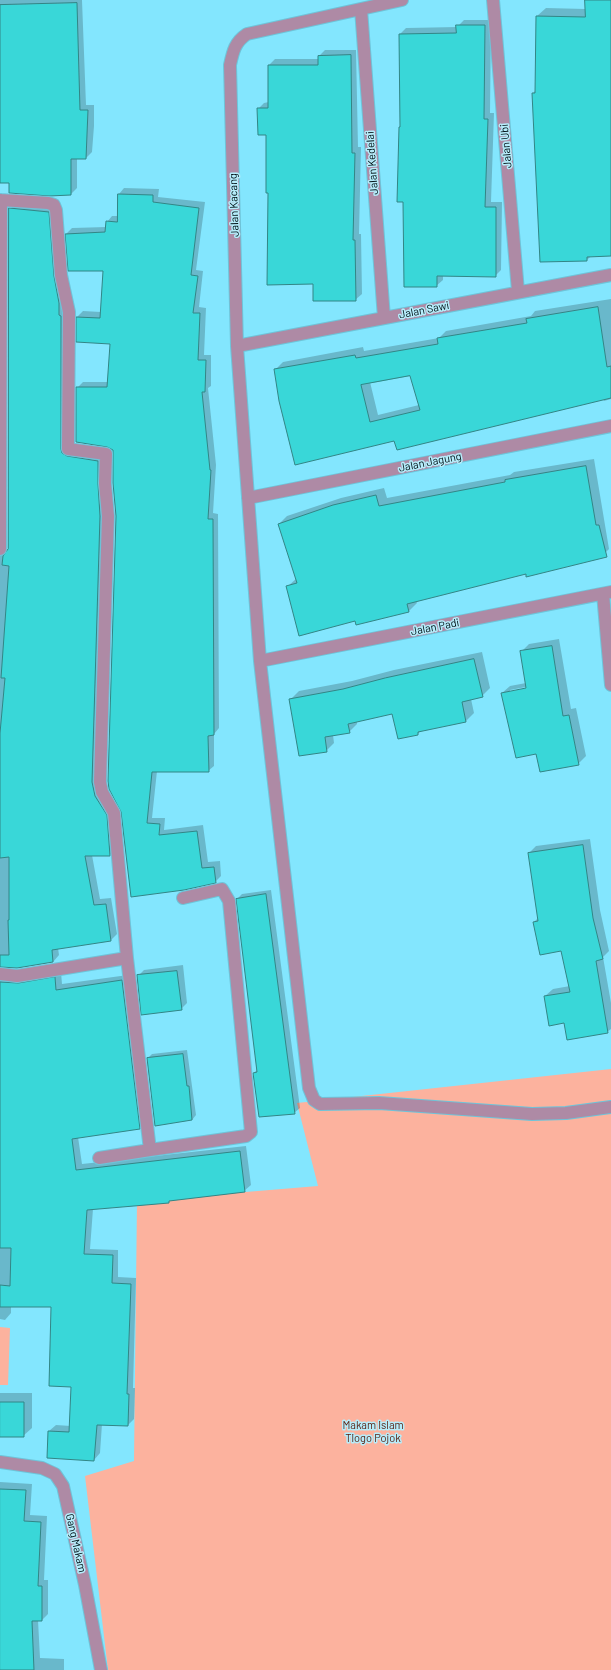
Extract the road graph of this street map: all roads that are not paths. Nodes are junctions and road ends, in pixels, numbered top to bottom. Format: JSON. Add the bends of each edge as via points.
{"nodes":[{"id":1,"x":402,"y":0,"type":"edge"},
{"id":2,"x":493,"y":0,"type":"edge"},
{"id":3,"x":361,"y":9,"type":"junction"},
{"id":4,"x":0,"y":200,"type":"edge"},
{"id":5,"x":611,"y":275,"type":"edge"},
{"id":6,"x":518,"y":291,"type":"junction"},
{"id":7,"x":384,"y":318,"type":"junction"},
{"id":8,"x":238,"y":346,"type":"junction"},
{"id":9,"x":611,"y":426,"type":"edge"},
{"id":10,"x":248,"y":498,"type":"junction"},
{"id":11,"x":0,"y":549,"type":"edge"},
{"id":12,"x":607,"y":593,"type":"edge"},
{"id":13,"x":260,"y":662,"type":"junction"},
{"id":14,"x":611,"y":685,"type":"edge"},
{"id":15,"x":183,"y":898,"type":"dead end"},
{"id":16,"x":127,"y":958,"type":"junction"},
{"id":17,"x":0,"y":974,"type":"edge"},
{"id":18,"x":611,"y":1107,"type":"edge"},
{"id":19,"x":150,"y":1150,"type":"junction"},
{"id":20,"x":99,"y":1158,"type":"dead end"},
{"id":21,"x":0,"y":1462,"type":"edge"},
{"id":22,"x":101,"y":1670,"type":"edge"}],
"edges":[{"from":1,"to":3,"type":"street","name":"Jalan Kacang"},
{"from":2,"to":6,"type":"street","name":"Jalan Ubi"},
{"from":3,"to":7,"type":"street","name":"Jalan Kedelai"},
{"from":3,"to":8,"type":"street","name":"Jalan Kacang","via":[[247,34],[236,43],[233,50],[230,65]]},
{"from":4,"to":11,"type":"street"},
{"from":4,"to":16,"type":"street","via":[[54,205],[61,275],[69,312],[68,449],[106,454],[108,516],[100,782],[102,792],[114,813]]},
{"from":5,"to":6,"type":"street","name":"Jalan Sawi"},
{"from":6,"to":7,"type":"street","name":"Jalan Sawi"},
{"from":7,"to":8,"type":"street","name":"Jalan Sawi"},
{"from":8,"to":10,"type":"street","name":"Jalan Kacang"},
{"from":9,"to":10,"type":"street","name":"Jalan Jagung"},
{"from":10,"to":13,"type":"street","name":"Jalan Kacang"},
{"from":12,"to":13,"type":"street","name":"Jalan Padi"},
{"from":12,"to":14,"type":"street"},
{"from":13,"to":18,"type":"street","name":"Jalan Kacang","via":[[309,1088],[314,1100],[320,1104],[379,1103],[532,1114],[566,1113]]},
{"from":15,"to":19,"type":"street","via":[[222,890],[229,902],[251,1132],[246,1136]]},
{"from":16,"to":17,"type":"street","via":[[17,976]]},
{"from":16,"to":19,"type":"street"},
{"from":19,"to":20,"type":"street"},
{"from":21,"to":22,"type":"street","name":"Gang Makam","via":[[42,1468],[55,1474],[63,1486]]}]}
